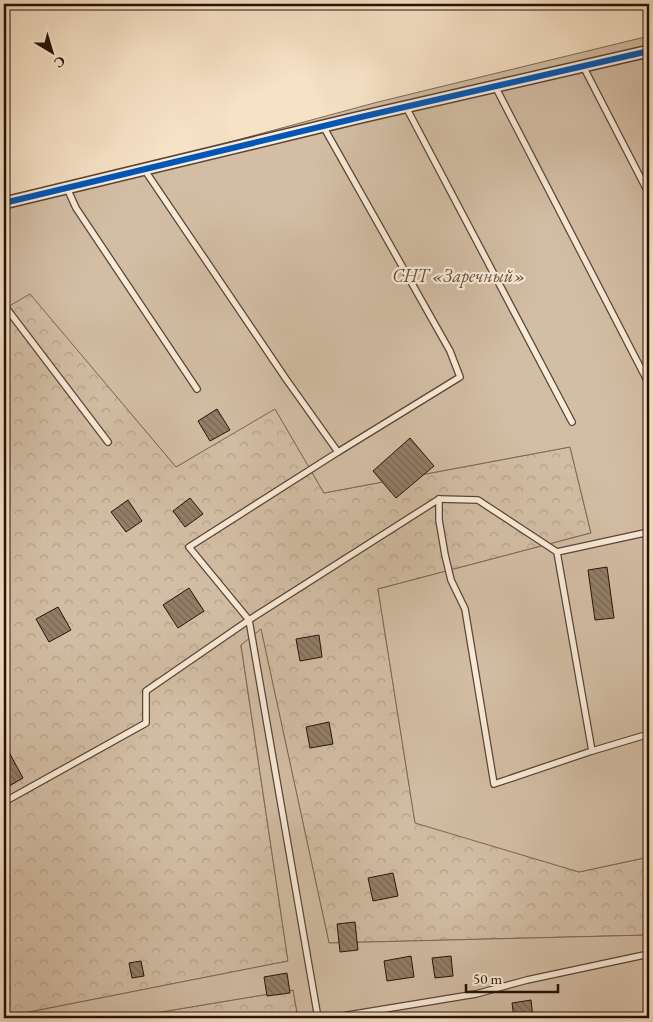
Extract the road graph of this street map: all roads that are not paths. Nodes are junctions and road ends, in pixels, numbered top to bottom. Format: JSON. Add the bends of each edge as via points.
{"nodes":[{"id":1,"x":649,"y":51,"type":"edge"},
{"id":2,"x":583,"y":66,"type":"junction"},
{"id":3,"x":495,"y":86,"type":"junction"},
{"id":4,"x":406,"y":107,"type":"junction"},
{"id":5,"x":323,"y":126,"type":"junction"},
{"id":6,"x":144,"y":169,"type":"junction"},
{"id":7,"x":67,"y":188,"type":"junction"},
{"id":8,"x":649,"y":194,"type":"edge"},
{"id":9,"x":4,"y":203,"type":"edge"},
{"id":10,"x":4,"y":305,"type":"edge"},
{"id":11,"x":649,"y":384,"type":"edge"},
{"id":12,"x":196,"y":390,"type":"dead end"},
{"id":13,"x":572,"y":422,"type":"dead end"},
{"id":14,"x":108,"y":442,"type":"dead end"},
{"id":15,"x":338,"y":452,"type":"junction"},
{"id":16,"x":439,"y":499,"type":"junction"},
{"id":17,"x":649,"y":532,"type":"edge"},
{"id":18,"x":557,"y":552,"type":"junction"},
{"id":19,"x":249,"y":620,"type":"junction"},
{"id":20,"x":649,"y":734,"type":"edge"},
{"id":21,"x":592,"y":751,"type":"junction"},
{"id":22,"x":4,"y":802,"type":"edge"},
{"id":23,"x":649,"y":954,"type":"edge"},
{"id":24,"x":318,"y":1018,"type":"edge"},
{"id":25,"x":330,"y":1018,"type":"edge"}],
"edges":[{"from":1,"to":2,"type":"street"},
{"from":2,"to":3,"type":"street"},
{"from":2,"to":8,"type":"lane"},
{"from":3,"to":4,"type":"street"},
{"from":3,"to":11,"type":"lane"},
{"from":4,"to":5,"type":"street"},
{"from":4,"to":13,"type":"lane"},
{"from":5,"to":6,"type":"street"},
{"from":5,"to":15,"type":"lane","via":[[450,351],[460,377]]},
{"from":6,"to":7,"type":"street"},
{"from":6,"to":15,"type":"lane"},
{"from":7,"to":9,"type":"street"},
{"from":7,"to":12,"type":"lane","via":[[76,208]]},
{"from":10,"to":14,"type":"lane"},
{"from":15,"to":19,"type":"lane","via":[[189,547]]},
{"from":16,"to":18,"type":"lane","via":[[478,500]]},
{"from":16,"to":19,"type":"lane"},
{"from":16,"to":21,"type":"lane","via":[[445,555],[451,580],[465,609],[494,784]]},
{"from":17,"to":18,"type":"lane"},
{"from":18,"to":21,"type":"lane"},
{"from":19,"to":22,"type":"lane","via":[[146,691],[146,723]]},
{"from":19,"to":24,"type":"lane"},
{"from":20,"to":21,"type":"lane"},
{"from":23,"to":25,"type":"lane","via":[[476,994]]}]}
